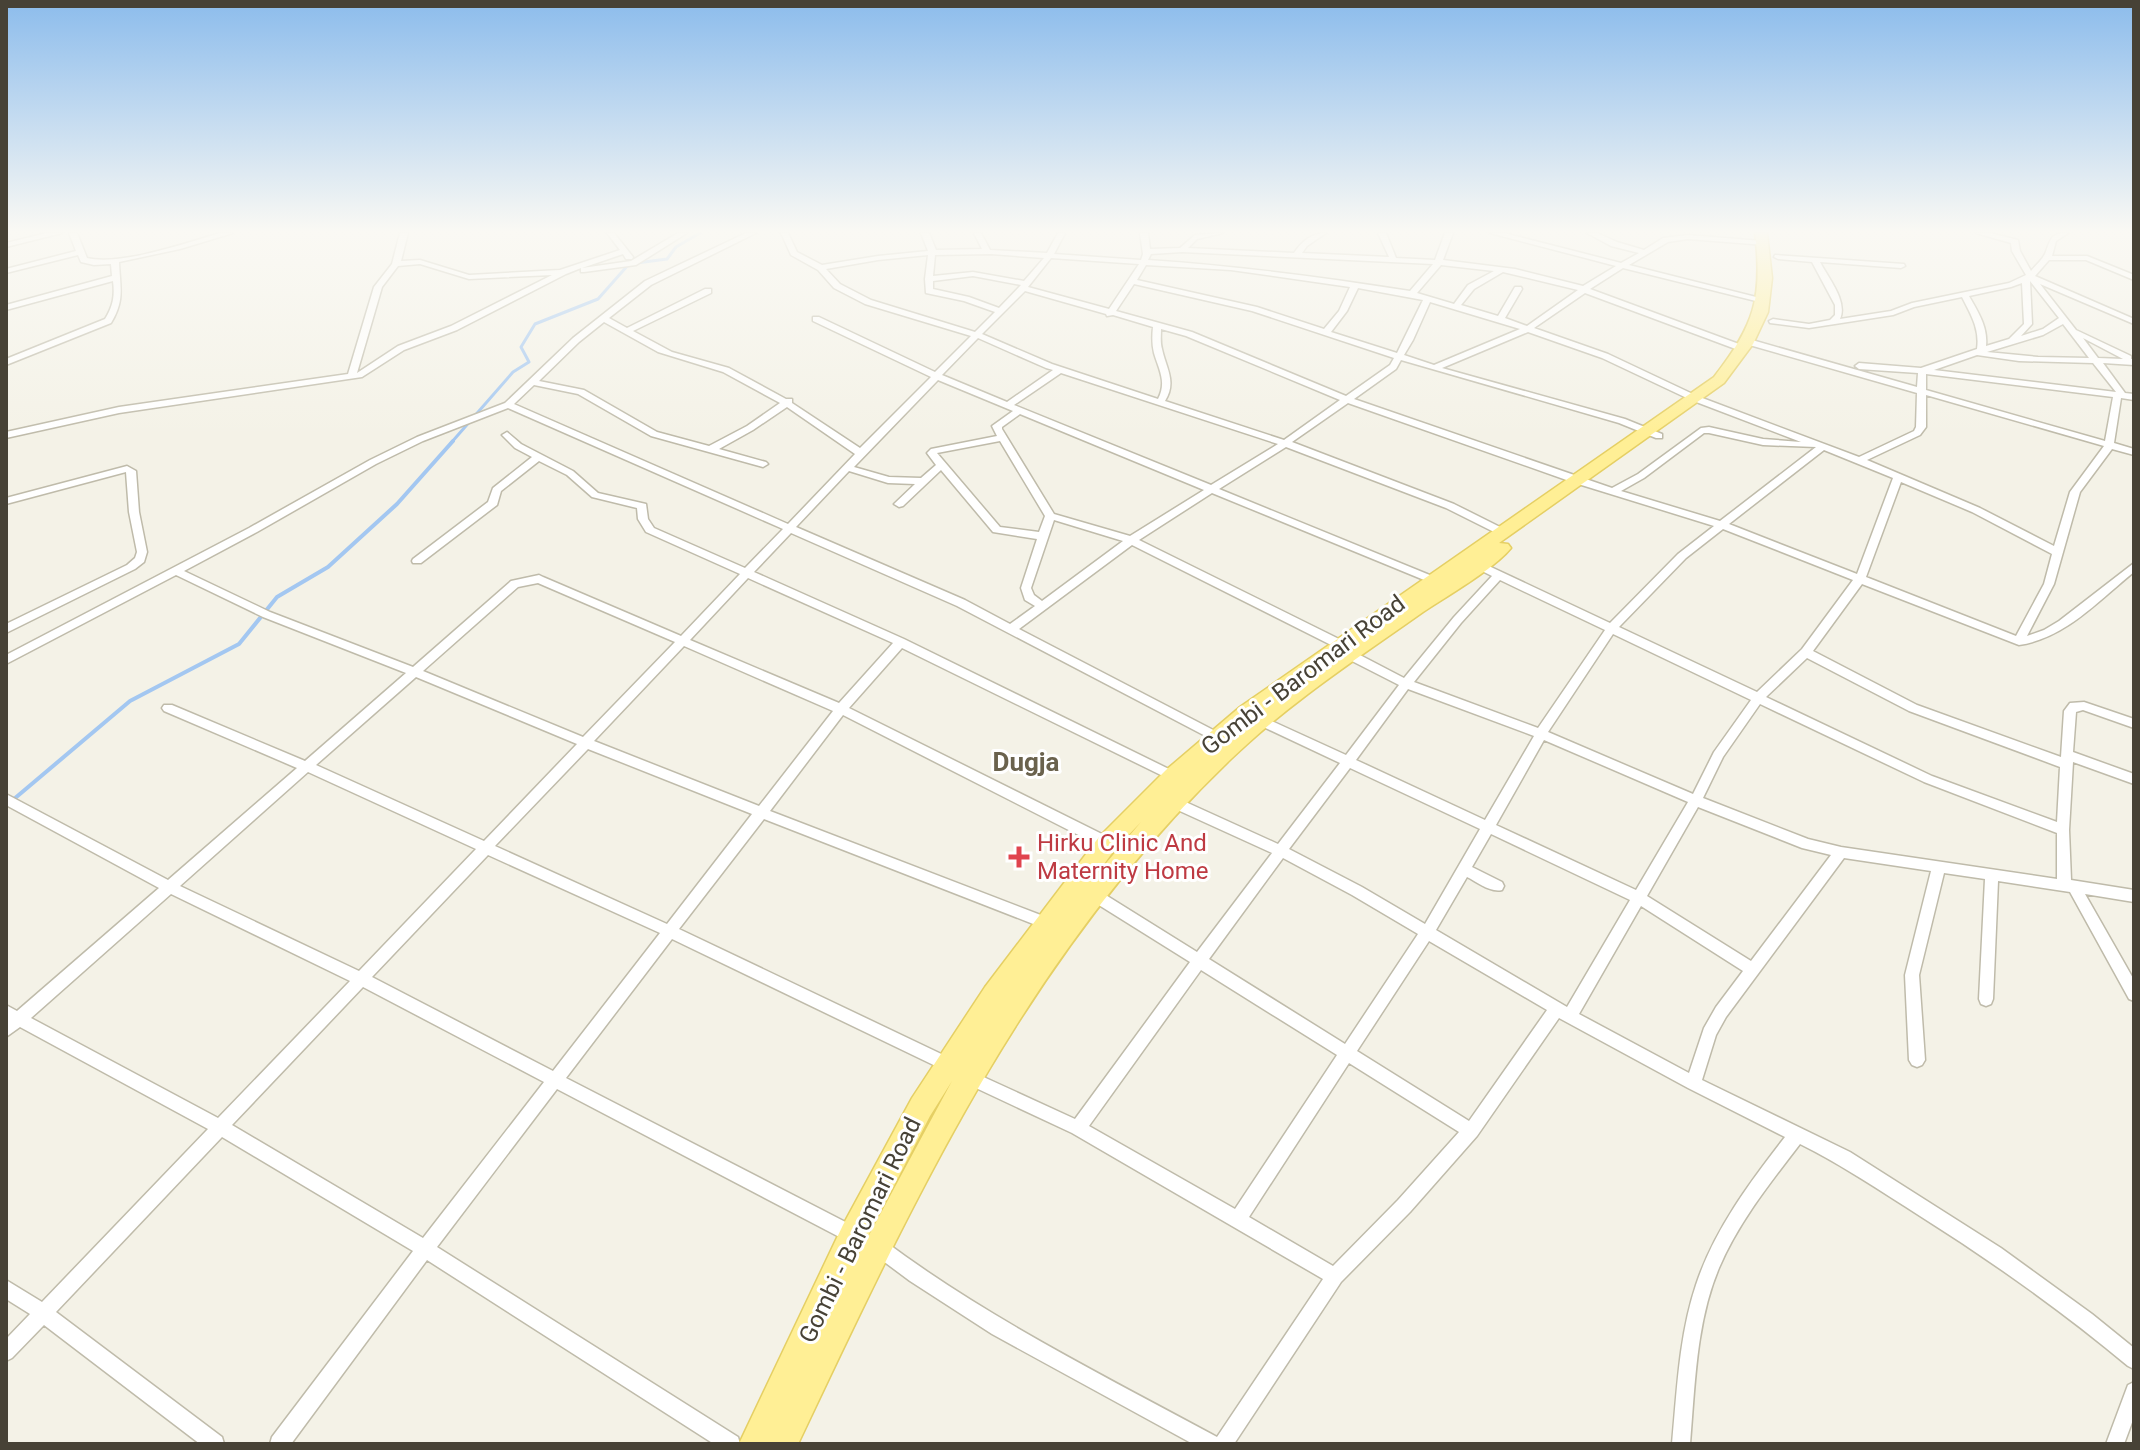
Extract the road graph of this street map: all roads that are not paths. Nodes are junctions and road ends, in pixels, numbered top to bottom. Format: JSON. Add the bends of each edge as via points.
{"nodes":[{"id":1,"x":33,"y":301,"type":"edge"},
{"id":2,"x":119,"y":301,"type":"edge"},
{"id":3,"x":374,"y":301,"type":"edge"},
{"id":4,"x":507,"y":301,"type":"edge"},
{"id":5,"x":625,"y":301,"type":"edge"},
{"id":6,"x":688,"y":301,"type":"edge"},
{"id":7,"x":865,"y":301,"type":"edge"},
{"id":8,"x":971,"y":301,"type":"edge"},
{"id":9,"x":1011,"y":301,"type":"edge"},
{"id":10,"x":1070,"y":301,"type":"edge"},
{"id":11,"x":1119,"y":301,"type":"edge"},
{"id":12,"x":1218,"y":301,"type":"edge"},
{"id":13,"x":1349,"y":301,"type":"edge"},
{"id":14,"x":1426,"y":301,"type":"edge"},
{"id":15,"x":1433,"y":301,"type":"edge"},
{"id":16,"x":1461,"y":301,"type":"edge"},
{"id":17,"x":1511,"y":301,"type":"edge"},
{"id":18,"x":1569,"y":301,"type":"edge"},
{"id":19,"x":1617,"y":301,"type":"edge"},
{"id":20,"x":1734,"y":301,"type":"edge"},
{"id":21,"x":1773,"y":301,"type":"edge"},
{"id":22,"x":1837,"y":301,"type":"edge"},
{"id":23,"x":1939,"y":301,"type":"edge"},
{"id":24,"x":1968,"y":301,"type":"edge"},
{"id":25,"x":2028,"y":301,"type":"edge"},
{"id":26,"x":2049,"y":301,"type":"edge"},
{"id":27,"x":2084,"y":301,"type":"edge"},
{"id":28,"x":1456,"y":307,"type":"junction"},
{"id":29,"x":6,"y":308,"type":"edge"},
{"id":30,"x":1001,"y":311,"type":"junction"},
{"id":31,"x":1769,"y":312,"type":"junction"},
{"id":32,"x":1110,"y":314,"type":"junction"},
{"id":33,"x":602,"y":318,"type":"junction"},
{"id":34,"x":2064,"y":318,"type":"junction"},
{"id":35,"x":816,"y":319,"type":"dead end"},
{"id":36,"x":1500,"y":319,"type":"junction"},
{"id":37,"x":1834,"y":321,"type":"junction"},
{"id":38,"x":2134,"y":322,"type":"edge"},
{"id":39,"x":1157,"y":325,"type":"junction"},
{"id":40,"x":1529,"y":328,"type":"junction"},
{"id":41,"x":629,"y":330,"type":"junction"},
{"id":42,"x":2073,"y":330,"type":"junction"},
{"id":43,"x":1325,"y":333,"type":"junction"},
{"id":44,"x":977,"y":335,"type":"junction"},
{"id":45,"x":2013,"y":340,"type":"junction"},
{"id":46,"x":1751,"y":345,"type":"junction"},
{"id":47,"x":1980,"y":353,"type":"junction"},
{"id":48,"x":1399,"y":357,"type":"junction"},
{"id":49,"x":2092,"y":360,"type":"junction"},
{"id":50,"x":6,"y":362,"type":"edge"},
{"id":51,"x":2134,"y":362,"type":"edge"},
{"id":52,"x":1829,"y":363,"type":"junction"},
{"id":53,"x":1434,"y":368,"type":"junction"},
{"id":54,"x":1060,"y":369,"type":"junction"},
{"id":55,"x":1922,"y":371,"type":"junction"},
{"id":56,"x":938,"y":376,"type":"junction"},
{"id":57,"x":351,"y":377,"type":"junction"},
{"id":58,"x":532,"y":382,"type":"junction"},
{"id":59,"x":1921,"y":391,"type":"junction"},
{"id":60,"x":2121,"y":393,"type":"junction"},
{"id":61,"x":2134,"y":397,"type":"edge"},
{"id":62,"x":1348,"y":400,"type":"junction"},
{"id":63,"x":1700,"y":400,"type":"junction"},
{"id":64,"x":789,"y":401,"type":"junction"},
{"id":65,"x":1160,"y":402,"type":"junction"},
{"id":66,"x":508,"y":405,"type":"junction"},
{"id":67,"x":1008,"y":405,"type":"junction"},
{"id":68,"x":1020,"y":410,"type":"junction"},
{"id":69,"x":1654,"y":434,"type":"junction"},
{"id":70,"x":6,"y":435,"type":"edge"},
{"id":71,"x":507,"y":435,"type":"dead end"},
{"id":72,"x":1003,"y":438,"type":"junction"},
{"id":73,"x":1285,"y":443,"type":"junction"},
{"id":74,"x":1823,"y":446,"type":"junction"},
{"id":75,"x":2109,"y":446,"type":"junction"},
{"id":76,"x":713,"y":448,"type":"junction"},
{"id":77,"x":2134,"y":452,"type":"edge"},
{"id":78,"x":862,"y":454,"type":"junction"},
{"id":79,"x":539,"y":456,"type":"junction"},
{"id":80,"x":1859,"y":460,"type":"junction"},
{"id":81,"x":763,"y":464,"type":"dead end"},
{"id":82,"x":941,"y":465,"type":"junction"},
{"id":83,"x":848,"y":468,"type":"junction"},
{"id":84,"x":1898,"y":477,"type":"junction"},
{"id":85,"x":923,"y":481,"type":"junction"},
{"id":86,"x":1594,"y":486,"type":"junction"},
{"id":87,"x":1212,"y":490,"type":"junction"},
{"id":88,"x":6,"y":501,"type":"edge"},
{"id":89,"x":899,"y":504,"type":"dead end"},
{"id":90,"x":1050,"y":516,"type":"junction"},
{"id":91,"x":1722,"y":525,"type":"junction"},
{"id":92,"x":791,"y":528,"type":"junction"},
{"id":93,"x":1502,"y":532,"type":"junction"},
{"id":94,"x":1043,"y":536,"type":"junction"},
{"id":95,"x":1131,"y":540,"type":"junction"},
{"id":96,"x":2059,"y":553,"type":"junction"},
{"id":97,"x":417,"y":561,"type":"dead end"},
{"id":98,"x":1481,"y":566,"type":"junction"},
{"id":99,"x":2134,"y":566,"type":"edge"},
{"id":100,"x":177,"y":571,"type":"junction"},
{"id":101,"x":749,"y":573,"type":"junction"},
{"id":102,"x":1860,"y":579,"type":"junction"},
{"id":103,"x":1433,"y":580,"type":"junction"},
{"id":104,"x":1042,"y":606,"type":"junction"},
{"id":105,"x":6,"y":629,"type":"edge"},
{"id":106,"x":1011,"y":629,"type":"junction"},
{"id":107,"x":1610,"y":630,"type":"junction"},
{"id":108,"x":684,"y":639,"type":"junction"},
{"id":109,"x":2019,"y":641,"type":"junction"},
{"id":110,"x":900,"y":642,"type":"junction"},
{"id":111,"x":1344,"y":650,"type":"junction"},
{"id":112,"x":1806,"y":652,"type":"junction"},
{"id":113,"x":6,"y":660,"type":"edge"},
{"id":114,"x":416,"y":673,"type":"junction"},
{"id":115,"x":1405,"y":683,"type":"junction"},
{"id":116,"x":1758,"y":698,"type":"junction"},
{"id":117,"x":168,"y":708,"type":"dead end"},
{"id":118,"x":841,"y":709,"type":"junction"},
{"id":119,"x":1261,"y":721,"type":"junction"},
{"id":120,"x":2134,"y":724,"type":"edge"},
{"id":121,"x":1541,"y":734,"type":"junction"},
{"id":122,"x":1215,"y":736,"type":"junction"},
{"id":123,"x":584,"y":744,"type":"junction"},
{"id":124,"x":2067,"y":759,"type":"junction"},
{"id":125,"x":1347,"y":763,"type":"junction"},
{"id":126,"x":308,"y":767,"type":"junction"},
{"id":127,"x":1173,"y":776,"type":"junction"},
{"id":128,"x":2134,"y":779,"type":"edge"},
{"id":129,"x":1697,"y":798,"type":"junction"},
{"id":130,"x":7,"y":800,"type":"edge"},
{"id":131,"x":1175,"y":803,"type":"junction"},
{"id":132,"x":763,"y":814,"type":"junction"},
{"id":133,"x":1486,"y":827,"type":"junction"},
{"id":134,"x":2063,"y":830,"type":"junction"},
{"id":135,"x":1107,"y":843,"type":"junction"},
{"id":136,"x":485,"y":849,"type":"junction"},
{"id":137,"x":1279,"y":850,"type":"junction"},
{"id":138,"x":1841,"y":852,"type":"junction"},
{"id":139,"x":1939,"y":867,"type":"junction"},
{"id":140,"x":1464,"y":869,"type":"junction"},
{"id":141,"x":1992,"y":874,"type":"junction"},
{"id":142,"x":2068,"y":884,"type":"junction"},
{"id":143,"x":1497,"y":886,"type":"dead end"},
{"id":144,"x":170,"y":887,"type":"junction"},
{"id":145,"x":1091,"y":893,"type":"junction"},
{"id":146,"x":2134,"y":896,"type":"edge"},
{"id":147,"x":1638,"y":897,"type":"junction"},
{"id":148,"x":1046,"y":923,"type":"junction"},
{"id":149,"x":671,"y":932,"type":"junction"},
{"id":150,"x":1427,"y":932,"type":"junction"},
{"id":151,"x":1197,"y":961,"type":"junction"},
{"id":152,"x":1754,"y":970,"type":"junction"},
{"id":153,"x":363,"y":980,"type":"junction"},
{"id":154,"x":2134,"y":994,"type":"edge"},
{"id":155,"x":1986,"y":999,"type":"dead end"},
{"id":156,"x":1563,"y":1012,"type":"junction"},
{"id":157,"x":13,"y":1016,"type":"edge"},
{"id":158,"x":6,"y":1030,"type":"edge"},
{"id":159,"x":1346,"y":1051,"type":"junction"},
{"id":160,"x":1917,"y":1060,"type":"dead end"},
{"id":161,"x":958,"y":1071,"type":"junction"},
{"id":162,"x":555,"y":1082,"type":"junction"},
{"id":163,"x":1693,"y":1083,"type":"junction"},
{"id":164,"x":222,"y":1128,"type":"junction"},
{"id":165,"x":1078,"y":1128,"type":"junction"},
{"id":166,"x":1471,"y":1131,"type":"junction"},
{"id":167,"x":1797,"y":1135,"type":"junction"},
{"id":168,"x":1239,"y":1218,"type":"junction"},
{"id":169,"x":853,"y":1235,"type":"junction"},
{"id":170,"x":877,"y":1246,"type":"junction"},
{"id":171,"x":425,"y":1249,"type":"junction"},
{"id":172,"x":1335,"y":1276,"type":"junction"},
{"id":173,"x":6,"y":1289,"type":"edge"},
{"id":174,"x":43,"y":1313,"type":"junction"},
{"id":175,"x":6,"y":1352,"type":"edge"},
{"id":176,"x":2134,"y":1360,"type":"edge"},
{"id":177,"x":2134,"y":1391,"type":"edge"},
{"id":178,"x":215,"y":1444,"type":"edge"},
{"id":179,"x":279,"y":1444,"type":"edge"},
{"id":180,"x":731,"y":1444,"type":"edge"},
{"id":181,"x":755,"y":1444,"type":"edge"},
{"id":182,"x":782,"y":1444,"type":"edge"},
{"id":183,"x":1212,"y":1444,"type":"edge"},
{"id":184,"x":1223,"y":1444,"type":"edge"},
{"id":185,"x":1681,"y":1444,"type":"edge"},
{"id":186,"x":2115,"y":1444,"type":"edge"}],
"edges":[{"from":1,"to":29,"type":"street"},
{"from":2,"to":50,"type":"street","via":[[108,321]]},
{"from":3,"to":57,"type":"street"},
{"from":4,"to":57,"type":"street","via":[[401,348]]},
{"from":5,"to":33,"type":"street"},
{"from":6,"to":41,"type":"street"},
{"from":7,"to":44,"type":"street"},
{"from":8,"to":30,"type":"street"},
{"from":9,"to":30,"type":"street"},
{"from":10,"to":32,"type":"street"},
{"from":11,"to":32,"type":"street"},
{"from":12,"to":43,"type":"street"},
{"from":13,"to":43,"type":"street"},
{"from":14,"to":48,"type":"street"},
{"from":15,"to":28,"type":"street"},
{"from":16,"to":28,"type":"street"},
{"from":17,"to":36,"type":"street"},
{"from":18,"to":40,"type":"street"},
{"from":19,"to":46,"type":"street"},
{"from":20,"to":31,"type":"street"},
{"from":21,"to":31,"type":"main road","name":"Gombi - Baromari Road"},
{"from":22,"to":37,"type":"street","via":[[1839,315]]},
{"from":23,"to":37,"type":"street"},
{"from":24,"to":47,"type":"street","via":[[1982,327]]},
{"from":25,"to":45,"type":"street","via":[[2028,324]]},
{"from":26,"to":34,"type":"street"},
{"from":27,"to":38,"type":"street"},
{"from":28,"to":36,"type":"street"},
{"from":30,"to":44,"type":"street"},
{"from":31,"to":37,"type":"street","via":[[1809,326]]},
{"from":31,"to":46,"type":"main road","name":"Gombi - Baromari Road"},
{"from":32,"to":39,"type":"street"},
{"from":33,"to":41,"type":"street"},
{"from":33,"to":58,"type":"street"},
{"from":34,"to":42,"type":"street"},
{"from":34,"to":45,"type":"street","via":[[2036,336]]},
{"from":35,"to":56,"type":"street"},
{"from":36,"to":40,"type":"street"},
{"from":39,"to":62,"type":"street","via":[[1215,343]]},
{"from":39,"to":65,"type":"street","via":[[1167,388]]},
{"from":40,"to":53,"type":"street"},
{"from":40,"to":63,"type":"street"},
{"from":41,"to":64,"type":"street","via":[[662,351],[722,368]]},
{"from":42,"to":49,"type":"street"},
{"from":42,"to":51,"type":"street"},
{"from":43,"to":48,"type":"street"},
{"from":44,"to":54,"type":"street"},
{"from":44,"to":56,"type":"street"},
{"from":45,"to":47,"type":"street"},
{"from":46,"to":52,"type":"street"},
{"from":46,"to":63,"type":"main road","name":"Gombi - Baromari Road","via":[[1740,373]]},
{"from":47,"to":49,"type":"street","via":[[2044,362]]},
{"from":47,"to":55,"type":"street"},
{"from":48,"to":53,"type":"street"},
{"from":48,"to":62,"type":"street"},
{"from":49,"to":51,"type":"street"},
{"from":49,"to":60,"type":"street"},
{"from":52,"to":55,"type":"street"},
{"from":52,"to":59,"type":"street"},
{"from":53,"to":69,"type":"street"},
{"from":54,"to":65,"type":"street"},
{"from":54,"to":67,"type":"street"},
{"from":55,"to":59,"type":"street"},
{"from":55,"to":60,"type":"street"},
{"from":56,"to":67,"type":"street"},
{"from":56,"to":78,"type":"street"},
{"from":57,"to":70,"type":"street","via":[[119,410]]},
{"from":58,"to":66,"type":"street"},
{"from":58,"to":76,"type":"street","via":[[581,392],[654,434]]},
{"from":59,"to":75,"type":"street"},
{"from":59,"to":80,"type":"street","via":[[1917,433]]},
{"from":60,"to":61,"type":"street"},
{"from":60,"to":75,"type":"street"},
{"from":62,"to":73,"type":"street"},
{"from":62,"to":86,"type":"street"},
{"from":63,"to":69,"type":"main road","name":"Gombi - Baromari Road"},
{"from":63,"to":74,"type":"street"},
{"from":64,"to":76,"type":"street"},
{"from":64,"to":78,"type":"street"},
{"from":65,"to":73,"type":"street"},
{"from":66,"to":92,"type":"street"},
{"from":66,"to":100,"type":"street","via":[[408,444]]},
{"from":67,"to":68,"type":"street"},
{"from":68,"to":72,"type":"street","via":[[997,426]]},
{"from":68,"to":87,"type":"street"},
{"from":69,"to":86,"type":"main road","name":"Gombi - Baromari Road"},
{"from":71,"to":79,"type":"street"},
{"from":72,"to":82,"type":"street","via":[[934,451]]},
{"from":72,"to":90,"type":"street"},
{"from":73,"to":87,"type":"street"},
{"from":73,"to":93,"type":"street","via":[[1450,506]]},
{"from":74,"to":80,"type":"street"},
{"from":74,"to":86,"type":"street","via":[[1701,431],[1641,476]]},
{"from":74,"to":91,"type":"street"},
{"from":75,"to":77,"type":"street"},
{"from":75,"to":96,"type":"street","via":[[2075,492]]},
{"from":76,"to":81,"type":"street"},
{"from":78,"to":83,"type":"street"},
{"from":79,"to":97,"type":"street","via":[[496,490],[493,503]]},
{"from":79,"to":101,"type":"street","via":[[595,495],[642,506],[650,530]]},
{"from":80,"to":84,"type":"street"},
{"from":82,"to":85,"type":"street"},
{"from":82,"to":94,"type":"street","via":[[997,530]]},
{"from":83,"to":85,"type":"street","via":[[888,480]]},
{"from":83,"to":92,"type":"street"},
{"from":84,"to":96,"type":"street"},
{"from":84,"to":102,"type":"street"},
{"from":85,"to":89,"type":"street"},
{"from":86,"to":91,"type":"street"},
{"from":86,"to":93,"type":"main road","name":"Gombi - Baromari Road"},
{"from":86,"to":98,"type":"main road","name":"Gombi - Baromari Road"},
{"from":87,"to":95,"type":"street"},
{"from":87,"to":103,"type":"street"},
{"from":88,"to":105,"type":"street","via":[[127,469],[142,552],[131,567]]},
{"from":90,"to":94,"type":"street"},
{"from":90,"to":95,"type":"street"},
{"from":91,"to":102,"type":"street"},
{"from":91,"to":107,"type":"street","via":[[1673,564]]},
{"from":92,"to":101,"type":"street"},
{"from":92,"to":106,"type":"street"},
{"from":93,"to":98,"type":"main road","name":"Gombi - Baromari Road"},
{"from":94,"to":104,"type":"street","via":[[1026,593]]},
{"from":95,"to":104,"type":"street"},
{"from":95,"to":111,"type":"street"},
{"from":96,"to":109,"type":"street"},
{"from":98,"to":103,"type":"main road","name":"Gombi - Baromari Road"},
{"from":98,"to":107,"type":"street"},
{"from":98,"to":111,"type":"main road","name":"Gombi - Baromari Road"},
{"from":98,"to":115,"type":"street","via":[[1462,612]]},
{"from":99,"to":109,"type":"street","via":[[2060,625],[2031,641]]},
{"from":100,"to":113,"type":"street"},
{"from":100,"to":114,"type":"street","via":[[267,616]]},
{"from":101,"to":108,"type":"street"},
{"from":101,"to":110,"type":"street"},
{"from":102,"to":109,"type":"street"},
{"from":102,"to":112,"type":"street"},
{"from":103,"to":111,"type":"main road","name":"Gombi - Baromari Road"},
{"from":104,"to":106,"type":"street"},
{"from":106,"to":122,"type":"street"},
{"from":107,"to":116,"type":"street"},
{"from":107,"to":121,"type":"street"},
{"from":108,"to":114,"type":"street","via":[[539,579],[525,580]]},
{"from":108,"to":118,"type":"street"},
{"from":108,"to":123,"type":"street"},
{"from":110,"to":118,"type":"street"},
{"from":110,"to":127,"type":"street"},
{"from":111,"to":115,"type":"street"},
{"from":111,"to":119,"type":"main road","name":"Gombi - Baromari Road"},
{"from":111,"to":122,"type":"main road","name":"Gombi - Baromari Road"},
{"from":112,"to":116,"type":"street"},
{"from":112,"to":124,"type":"street","via":[[1913,708]]},
{"from":114,"to":123,"type":"street"},
{"from":114,"to":126,"type":"street"},
{"from":115,"to":121,"type":"street"},
{"from":115,"to":125,"type":"street"},
{"from":116,"to":129,"type":"street","via":[[1718,755]]},
{"from":116,"to":134,"type":"street","via":[[1928,779]]},
{"from":117,"to":126,"type":"street"},
{"from":118,"to":132,"type":"street"},
{"from":118,"to":135,"type":"street"},
{"from":119,"to":125,"type":"street"},
{"from":119,"to":131,"type":"main road","name":"Gombi - Baromari Road"},
{"from":120,"to":124,"type":"street","via":[[2074,706]]},
{"from":121,"to":129,"type":"street"},
{"from":121,"to":133,"type":"street"},
{"from":122,"to":127,"type":"main road","name":"Gombi - Baromari Road"},
{"from":123,"to":132,"type":"street"},
{"from":123,"to":136,"type":"street"},
{"from":124,"to":128,"type":"street"},
{"from":124,"to":134,"type":"street"},
{"from":125,"to":133,"type":"street"},
{"from":125,"to":137,"type":"street"},
{"from":126,"to":136,"type":"street"},
{"from":126,"to":144,"type":"street"},
{"from":127,"to":135,"type":"main road","name":"Gombi - Baromari Road"},
{"from":129,"to":138,"type":"street","via":[[1773,832]]},
{"from":129,"to":147,"type":"street"},
{"from":130,"to":144,"type":"street"},
{"from":131,"to":137,"type":"street"},
{"from":131,"to":145,"type":"main road","name":"Gombi - Baromari Road"},
{"from":132,"to":148,"type":"street"},
{"from":132,"to":149,"type":"street"},
{"from":133,"to":140,"type":"street"},
{"from":133,"to":147,"type":"street"},
{"from":134,"to":142,"type":"street"},
{"from":135,"to":148,"type":"main road","name":"Gombi - Baromari Road"},
{"from":136,"to":149,"type":"street"},
{"from":136,"to":153,"type":"street"},
{"from":137,"to":150,"type":"street"},
{"from":137,"to":151,"type":"street"},
{"from":138,"to":139,"type":"street"},
{"from":138,"to":152,"type":"street"},
{"from":139,"to":141,"type":"street"},
{"from":139,"to":160,"type":"street","via":[[1912,975]]},
{"from":140,"to":143,"type":"street"},
{"from":140,"to":150,"type":"street"},
{"from":141,"to":142,"type":"street"},
{"from":141,"to":155,"type":"street"},
{"from":142,"to":146,"type":"street"},
{"from":142,"to":154,"type":"street"},
{"from":144,"to":153,"type":"street"},
{"from":144,"to":157,"type":"street"},
{"from":145,"to":151,"type":"street"},
{"from":145,"to":161,"type":"main road","name":"Gombi - Baromari Road"},
{"from":147,"to":152,"type":"street"},
{"from":147,"to":156,"type":"street"},
{"from":148,"to":161,"type":"main road","name":"Gombi - Baromari Road","via":[[994,995]]},
{"from":149,"to":161,"type":"street"},
{"from":149,"to":162,"type":"street"},
{"from":150,"to":156,"type":"street"},
{"from":150,"to":159,"type":"street"},
{"from":151,"to":159,"type":"street"},
{"from":151,"to":165,"type":"street"},
{"from":152,"to":163,"type":"street","via":[[1709,1033]]},
{"from":153,"to":162,"type":"street"},
{"from":153,"to":164,"type":"street"},
{"from":156,"to":163,"type":"street"},
{"from":156,"to":166,"type":"street"},
{"from":157,"to":158,"type":"street"},
{"from":157,"to":164,"type":"street"},
{"from":159,"to":166,"type":"street"},
{"from":159,"to":168,"type":"street"},
{"from":161,"to":165,"type":"street"},
{"from":161,"to":169,"type":"main road","name":"Gombi - Baromari Road","via":[[921,1107]]},
{"from":161,"to":170,"type":"main road","name":"Gombi - Baromari Road"},
{"from":162,"to":169,"type":"street"},
{"from":162,"to":171,"type":"street"},
{"from":163,"to":167,"type":"street"},
{"from":164,"to":171,"type":"street"},
{"from":164,"to":174,"type":"street"},
{"from":165,"to":168,"type":"street"},
{"from":166,"to":172,"type":"street"},
{"from":167,"to":176,"type":"street","via":[[1844,1158],[1995,1254]]},
{"from":167,"to":185,"type":"street","via":[[1723,1243],[1705,1283],[1689,1357]]},
{"from":168,"to":172,"type":"street"},
{"from":169,"to":170,"type":"street"},
{"from":169,"to":181,"type":"main road","name":"Gombi - Baromari Road"},
{"from":170,"to":182,"type":"main road","name":"Gombi - Baromari Road"},
{"from":170,"to":183,"type":"street","via":[[977,1317]]},
{"from":171,"to":179,"type":"street"},
{"from":171,"to":180,"type":"street"},
{"from":172,"to":184,"type":"street"},
{"from":173,"to":174,"type":"street"},
{"from":174,"to":175,"type":"street"},
{"from":174,"to":178,"type":"street"},
{"from":177,"to":186,"type":"street"}]}
